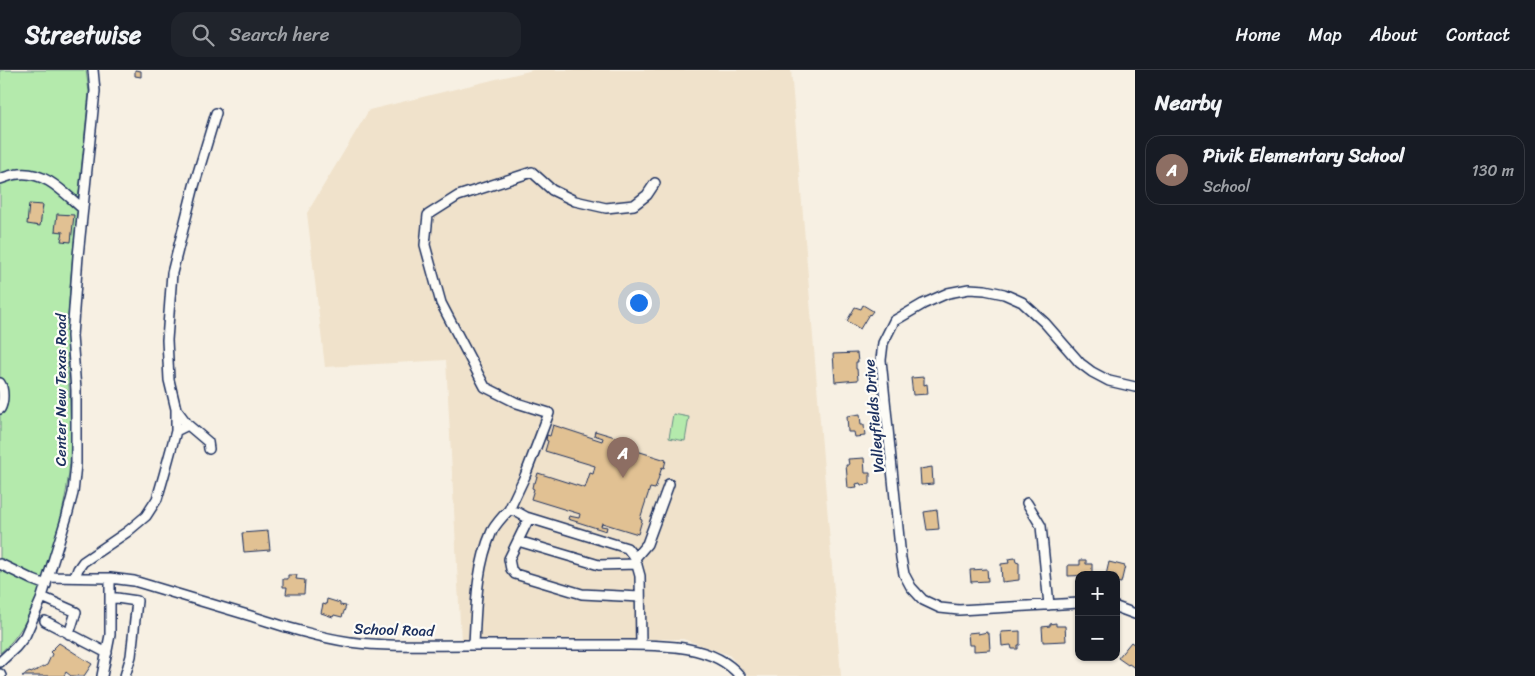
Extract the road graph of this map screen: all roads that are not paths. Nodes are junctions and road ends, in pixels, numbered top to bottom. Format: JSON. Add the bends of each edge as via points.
{"nodes":[{"id":1,"x":93,"y":70,"type":"edge"},
{"id":2,"x":216,"y":113,"type":"dead end"},
{"id":3,"x":0,"y":178,"type":"edge"},
{"id":4,"x":655,"y":184,"type":"dead end"},
{"id":5,"x":83,"y":209,"type":"junction"},
{"id":6,"x":0,"y":382,"type":"edge"},
{"id":7,"x":1135,"y":387,"type":"edge"},
{"id":8,"x":0,"y":409,"type":"edge"},
{"id":9,"x":176,"y":409,"type":"junction"},
{"id":10,"x":188,"y":425,"type":"junction"},
{"id":11,"x":176,"y":431,"type":"junction"},
{"id":12,"x":209,"y":449,"type":"dead end"},
{"id":13,"x":669,"y":484,"type":"dead end"},
{"id":14,"x":1027,"y":503,"type":"dead end"},
{"id":15,"x":509,"y":510,"type":"junction"},
{"id":16,"x":529,"y":518,"type":"junction"},
{"id":17,"x":518,"y":541,"type":"junction"},
{"id":18,"x":636,"y":561,"type":"junction"},
{"id":19,"x":0,"y":564,"type":"edge"},
{"id":20,"x":75,"y":578,"type":"junction"},
{"id":21,"x":110,"y":578,"type":"junction"},
{"id":22,"x":47,"y":581,"type":"junction"},
{"id":23,"x":42,"y":596,"type":"junction"},
{"id":24,"x":110,"y":597,"type":"junction"},
{"id":25,"x":640,"y":597,"type":"junction"},
{"id":26,"x":1075,"y":603,"type":"edge"},
{"id":27,"x":1049,"y":605,"type":"junction"},
{"id":28,"x":1120,"y":608,"type":"edge"},
{"id":29,"x":1135,"y":614,"type":"edge"},
{"id":30,"x":45,"y":621,"type":"dead end"},
{"id":31,"x":69,"y":634,"type":"junction"},
{"id":32,"x":474,"y":645,"type":"junction"},
{"id":33,"x":641,"y":645,"type":"junction"},
{"id":34,"x":107,"y":653,"type":"junction"},
{"id":35,"x":0,"y":662,"type":"edge"},
{"id":36,"x":102,"y":676,"type":"edge"},
{"id":37,"x":125,"y":676,"type":"edge"},
{"id":38,"x":740,"y":676,"type":"edge"}],
"edges":[{"from":1,"to":5,"type":"street","name":"Center New Texas Road","via":[[95,91]]},
{"from":2,"to":9,"type":"street","via":[[172,273],[167,349],[169,380]]},
{"from":3,"to":5,"type":"street","via":[[21,174],[42,177]]},
{"from":4,"to":15,"type":"street","via":[[634,206],[606,208],[575,201],[552,190],[532,172],[458,196],[428,215],[426,245],[441,303],[485,387],[517,403],[549,413]]},
{"from":5,"to":22,"type":"street","name":"Center New Texas Road","via":[[72,336],[76,464],[68,516]]},
{"from":6,"to":8,"type":"street"},
{"from":7,"to":27,"type":"street","name":"Valleyfields Drive","via":[[1109,381],[1092,372],[1022,302],[985,290],[948,293],[923,304],[894,321],[883,343],[881,360],[900,548],[904,574],[911,587],[923,600],[940,608],[959,610]]},
{"from":9,"to":10,"type":"street"},
{"from":9,"to":11,"type":"street"},
{"from":10,"to":11,"type":"street"},
{"from":10,"to":12,"type":"street","via":[[208,442]]},
{"from":11,"to":20,"type":"street","via":[[157,499],[146,516],[83,562]]},
{"from":13,"to":18,"type":"street","via":[[648,544]]},
{"from":14,"to":27,"type":"street","via":[[1041,526]]},
{"from":15,"to":16,"type":"street"},
{"from":15,"to":32,"type":"street","via":[[493,530],[483,559],[476,589]]},
{"from":16,"to":17,"type":"street"},
{"from":16,"to":18,"type":"street","via":[[626,548]]},
{"from":17,"to":18,"type":"street","via":[[599,565]]},
{"from":17,"to":25,"type":"street","via":[[509,559],[515,574],[582,594]]},
{"from":18,"to":25,"type":"street"},
{"from":19,"to":22,"type":"street","via":[[32,580]]},
{"from":20,"to":21,"type":"street","name":"School Road"},
{"from":20,"to":22,"type":"street","name":"School Road"},
{"from":21,"to":24,"type":"street"},
{"from":21,"to":32,"type":"street","name":"School Road","via":[[134,581],[306,633],[349,642],[390,646]]},
{"from":22,"to":23,"type":"street","name":"Center New Texas Road"},
{"from":23,"to":31,"type":"street","via":[[76,612]]},
{"from":23,"to":35,"type":"street","name":"Center New Texas Road","via":[[25,636]]},
{"from":24,"to":34,"type":"street"},
{"from":24,"to":37,"type":"street","via":[[137,601],[131,656]]},
{"from":25,"to":33,"type":"street"},
{"from":26,"to":27,"type":"street","name":"Valleyfields Drive"},
{"from":28,"to":29,"type":"street"},
{"from":30,"to":31,"type":"street"},
{"from":31,"to":34,"type":"street"},
{"from":32,"to":33,"type":"street","name":"School Road"},
{"from":33,"to":38,"type":"street","name":"School Road","via":[[666,645],[706,654],[723,662]]},
{"from":34,"to":36,"type":"street"}]}
